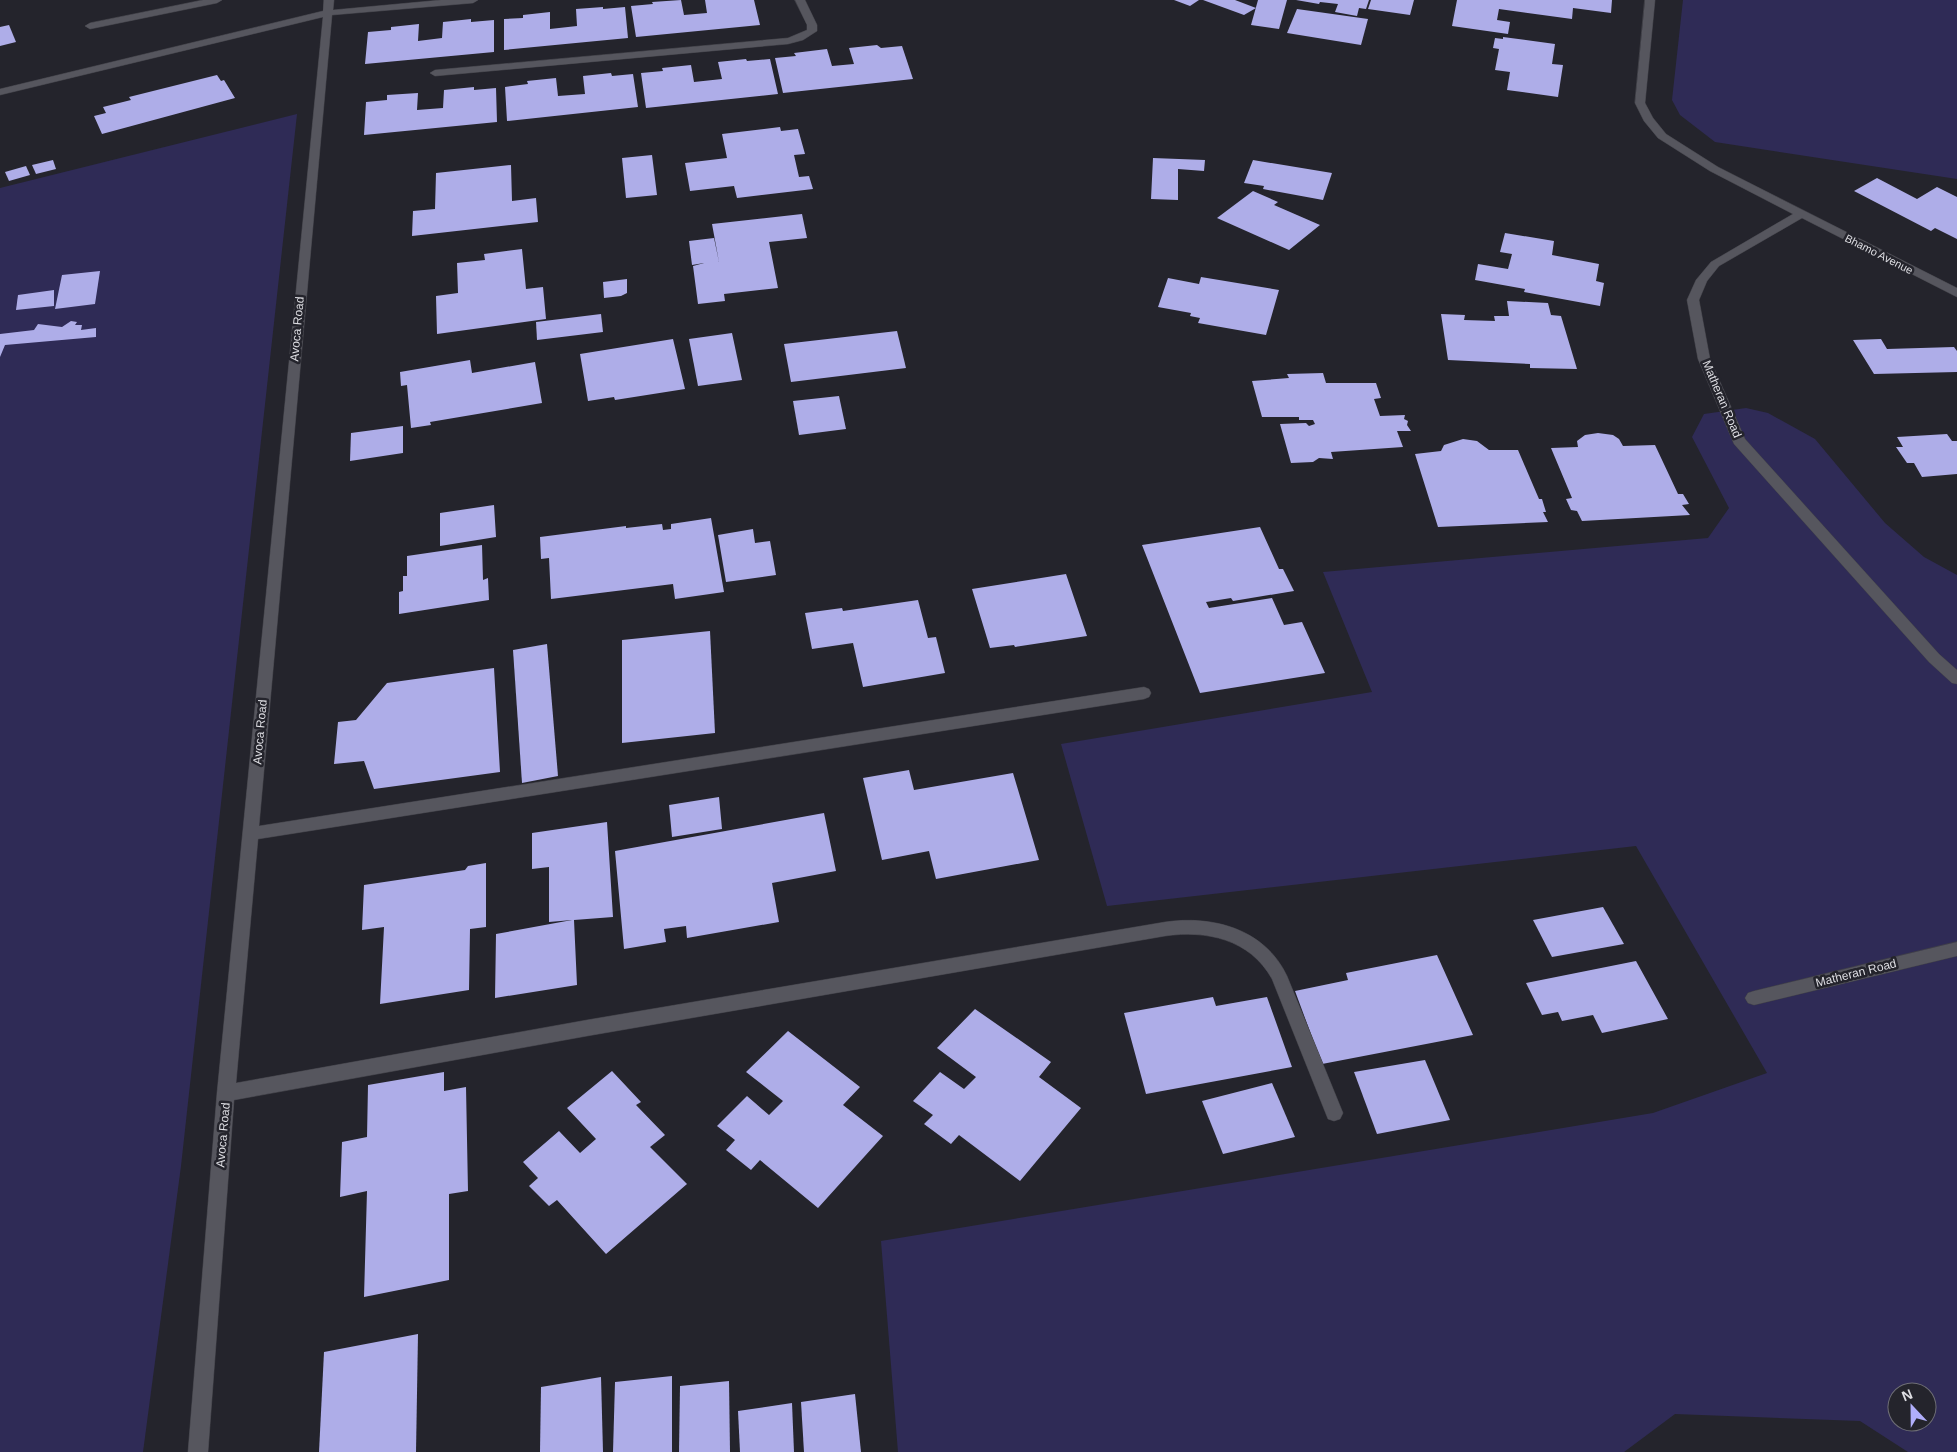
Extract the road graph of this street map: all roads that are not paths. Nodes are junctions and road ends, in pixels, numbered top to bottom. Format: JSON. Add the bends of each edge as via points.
{"nodes":[{"id":1,"x":217,"y":0,"type":"edge"},
{"id":2,"x":473,"y":0,"type":"edge"},
{"id":3,"x":800,"y":0,"type":"edge"},
{"id":4,"x":1650,"y":0,"type":"edge"},
{"id":5,"x":328,"y":6,"type":"edge"},
{"id":6,"x":90,"y":26,"type":"dead end"},
{"id":7,"x":435,"y":73,"type":"dead end"},
{"id":8,"x":0,"y":92,"type":"edge"},
{"id":9,"x":1801,"y":214,"type":"junction"},
{"id":10,"x":1957,"y":293,"type":"edge"},
{"id":11,"x":1957,"y":679,"type":"edge"},
{"id":12,"x":1144,"y":693,"type":"dead end"},
{"id":13,"x":250,"y":834,"type":"junction"},
{"id":14,"x":1957,"y":948,"type":"edge"},
{"id":15,"x":1754,"y":998,"type":"dead end"},
{"id":16,"x":226,"y":1094,"type":"junction"},
{"id":17,"x":1334,"y":1113,"type":"dead end"},
{"id":18,"x":198,"y":1452,"type":"edge"}],
"edges":[{"from":1,"to":6,"type":"street"},
{"from":2,"to":5,"type":"street"},
{"from":3,"to":7,"type":"street","via":[[812,30],[788,41]]},
{"from":4,"to":9,"type":"street","via":[[1640,103],[1648,119],[1662,136],[1684,152]]},
{"from":5,"to":8,"type":"street"},
{"from":5,"to":13,"type":"street","name":"Avoca Road"},
{"from":9,"to":10,"type":"street","name":"Bhamo Avenue"},
{"from":9,"to":11,"type":"street","name":"Matheran Road","via":[[1715,264],[1702,280],[1693,300],[1704,359],[1739,442],[1934,658]]},
{"from":12,"to":13,"type":"street"},
{"from":13,"to":16,"type":"street","name":"Avoca Road"},
{"from":14,"to":15,"type":"street","name":"Matheran Road"},
{"from":16,"to":17,"type":"street","via":[[587,1028],[1192,926],[1234,936],[1269,960],[1279,976]]},
{"from":16,"to":18,"type":"street","name":"Avoca Road"}]}
